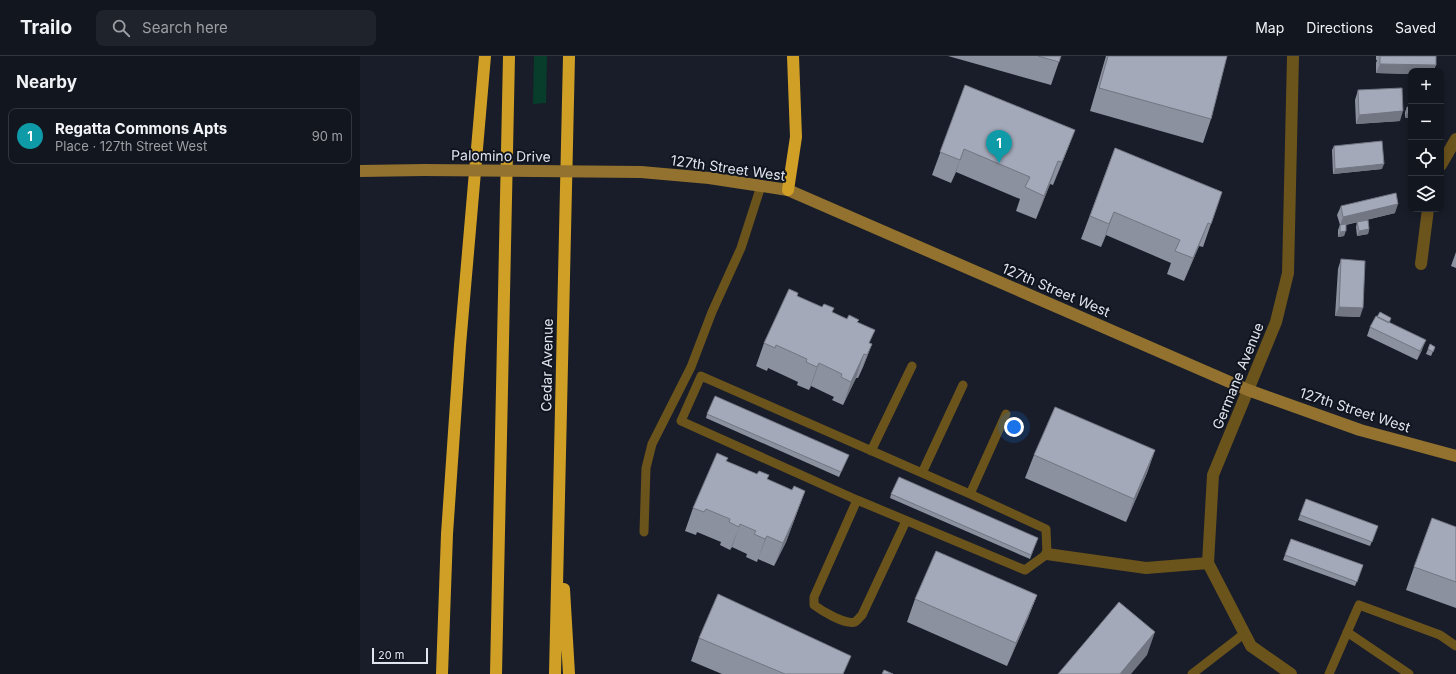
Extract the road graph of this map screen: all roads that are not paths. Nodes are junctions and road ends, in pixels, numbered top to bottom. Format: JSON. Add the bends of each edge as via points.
{"nodes":[{"id":1,"x":485,"y":56,"type":"edge"},
{"id":2,"x":509,"y":56,"type":"edge"},
{"id":3,"x":569,"y":56,"type":"edge"},
{"id":4,"x":793,"y":56,"type":"edge"},
{"id":5,"x":1293,"y":56,"type":"edge"},
{"id":6,"x":1456,"y":138,"type":"edge"},
{"id":7,"x":1444,"y":160,"type":"edge"},
{"id":8,"x":360,"y":171,"type":"edge"},
{"id":9,"x":641,"y":172,"type":"joint"},
{"id":10,"x":761,"y":186,"type":"junction"},
{"id":11,"x":788,"y":190,"type":"junction"},
{"id":12,"x":1428,"y":212,"type":"edge"},
{"id":13,"x":1421,"y":264,"type":"dead end"},
{"id":14,"x":912,"y":366,"type":"dead end"},
{"id":15,"x":963,"y":385,"type":"dead end"},
{"id":16,"x":1248,"y":390,"type":"junction"},
{"id":17,"x":1006,"y":414,"type":"dead end"},
{"id":18,"x":871,"y":451,"type":"junction"},
{"id":19,"x":1456,"y":456,"type":"edge"},
{"id":20,"x":922,"y":474,"type":"junction"},
{"id":21,"x":970,"y":494,"type":"junction"},
{"id":22,"x":857,"y":500,"type":"junction"},
{"id":23,"x":559,"y":505,"type":"junction"},
{"id":24,"x":906,"y":520,"type":"junction"},
{"id":25,"x":644,"y":532,"type":"dead end"},
{"id":26,"x":1047,"y":554,"type":"junction"},
{"id":27,"x":1208,"y":563,"type":"junction"},
{"id":28,"x":1347,"y":632,"type":"junction"},
{"id":29,"x":1245,"y":633,"type":"junction"},
{"id":30,"x":1456,"y":646,"type":"edge"},
{"id":31,"x":442,"y":674,"type":"edge"},
{"id":32,"x":496,"y":674,"type":"edge"},
{"id":33,"x":555,"y":674,"type":"edge"},
{"id":34,"x":569,"y":674,"type":"edge"},
{"id":35,"x":1192,"y":674,"type":"edge"},
{"id":36,"x":1291,"y":674,"type":"edge"},
{"id":37,"x":1329,"y":674,"type":"edge"},
{"id":38,"x":1409,"y":674,"type":"edge"}],
"edges":[{"from":1,"to":31,"type":"highway","via":[[458,368],[447,534]]},
{"from":2,"to":32,"type":"highway"},
{"from":3,"to":23,"type":"highway","name":"Cedar Avenue"},
{"from":4,"to":11,"type":"highway","via":[[796,137]]},
{"from":5,"to":16,"type":"street","name":"Germane Avenue","via":[[1288,273],[1276,322]]},
{"from":6,"to":7,"type":"street"},
{"from":8,"to":9,"type":"street","name":"Palomino Drive","bridge":true},
{"from":9,"to":10,"type":"street","name":"127th Street West"},
{"from":10,"to":11,"type":"street","name":"127th Street West"},
{"from":10,"to":25,"type":"lane","via":[[741,248],[691,367],[652,444],[646,468]]},
{"from":11,"to":16,"type":"street","name":"127th Street West"},
{"from":12,"to":13,"type":"street"},
{"from":14,"to":18,"type":"lane"},
{"from":15,"to":20,"type":"lane"},
{"from":16,"to":19,"type":"street","name":"127th Street West","via":[[1360,430]]},
{"from":16,"to":27,"type":"street","name":"Germane Avenue","via":[[1213,475]]},
{"from":17,"to":21,"type":"lane"},
{"from":18,"to":20,"type":"lane"},
{"from":18,"to":22,"type":"lane","via":[[701,376],[681,421]]},
{"from":20,"to":21,"type":"lane"},
{"from":21,"to":26,"type":"lane","via":[[1046,529]]},
{"from":22,"to":24,"type":"lane"},
{"from":22,"to":24,"type":"lane","via":[[814,597],[814,605],[848,622],[856,622],[862,615]]},
{"from":23,"to":33,"type":"highway","name":"Cedar Avenue"},
{"from":23,"to":34,"type":"highway"},
{"from":24,"to":26,"type":"lane","via":[[1025,570]]},
{"from":26,"to":27,"type":"street","via":[[1146,568]]},
{"from":27,"to":29,"type":"street"},
{"from":28,"to":30,"type":"lane","via":[[1359,605],[1440,634]]},
{"from":28,"to":37,"type":"lane"},
{"from":28,"to":38,"type":"lane"},
{"from":29,"to":35,"type":"lane"},
{"from":29,"to":36,"type":"street","via":[[1251,646]]}]}
